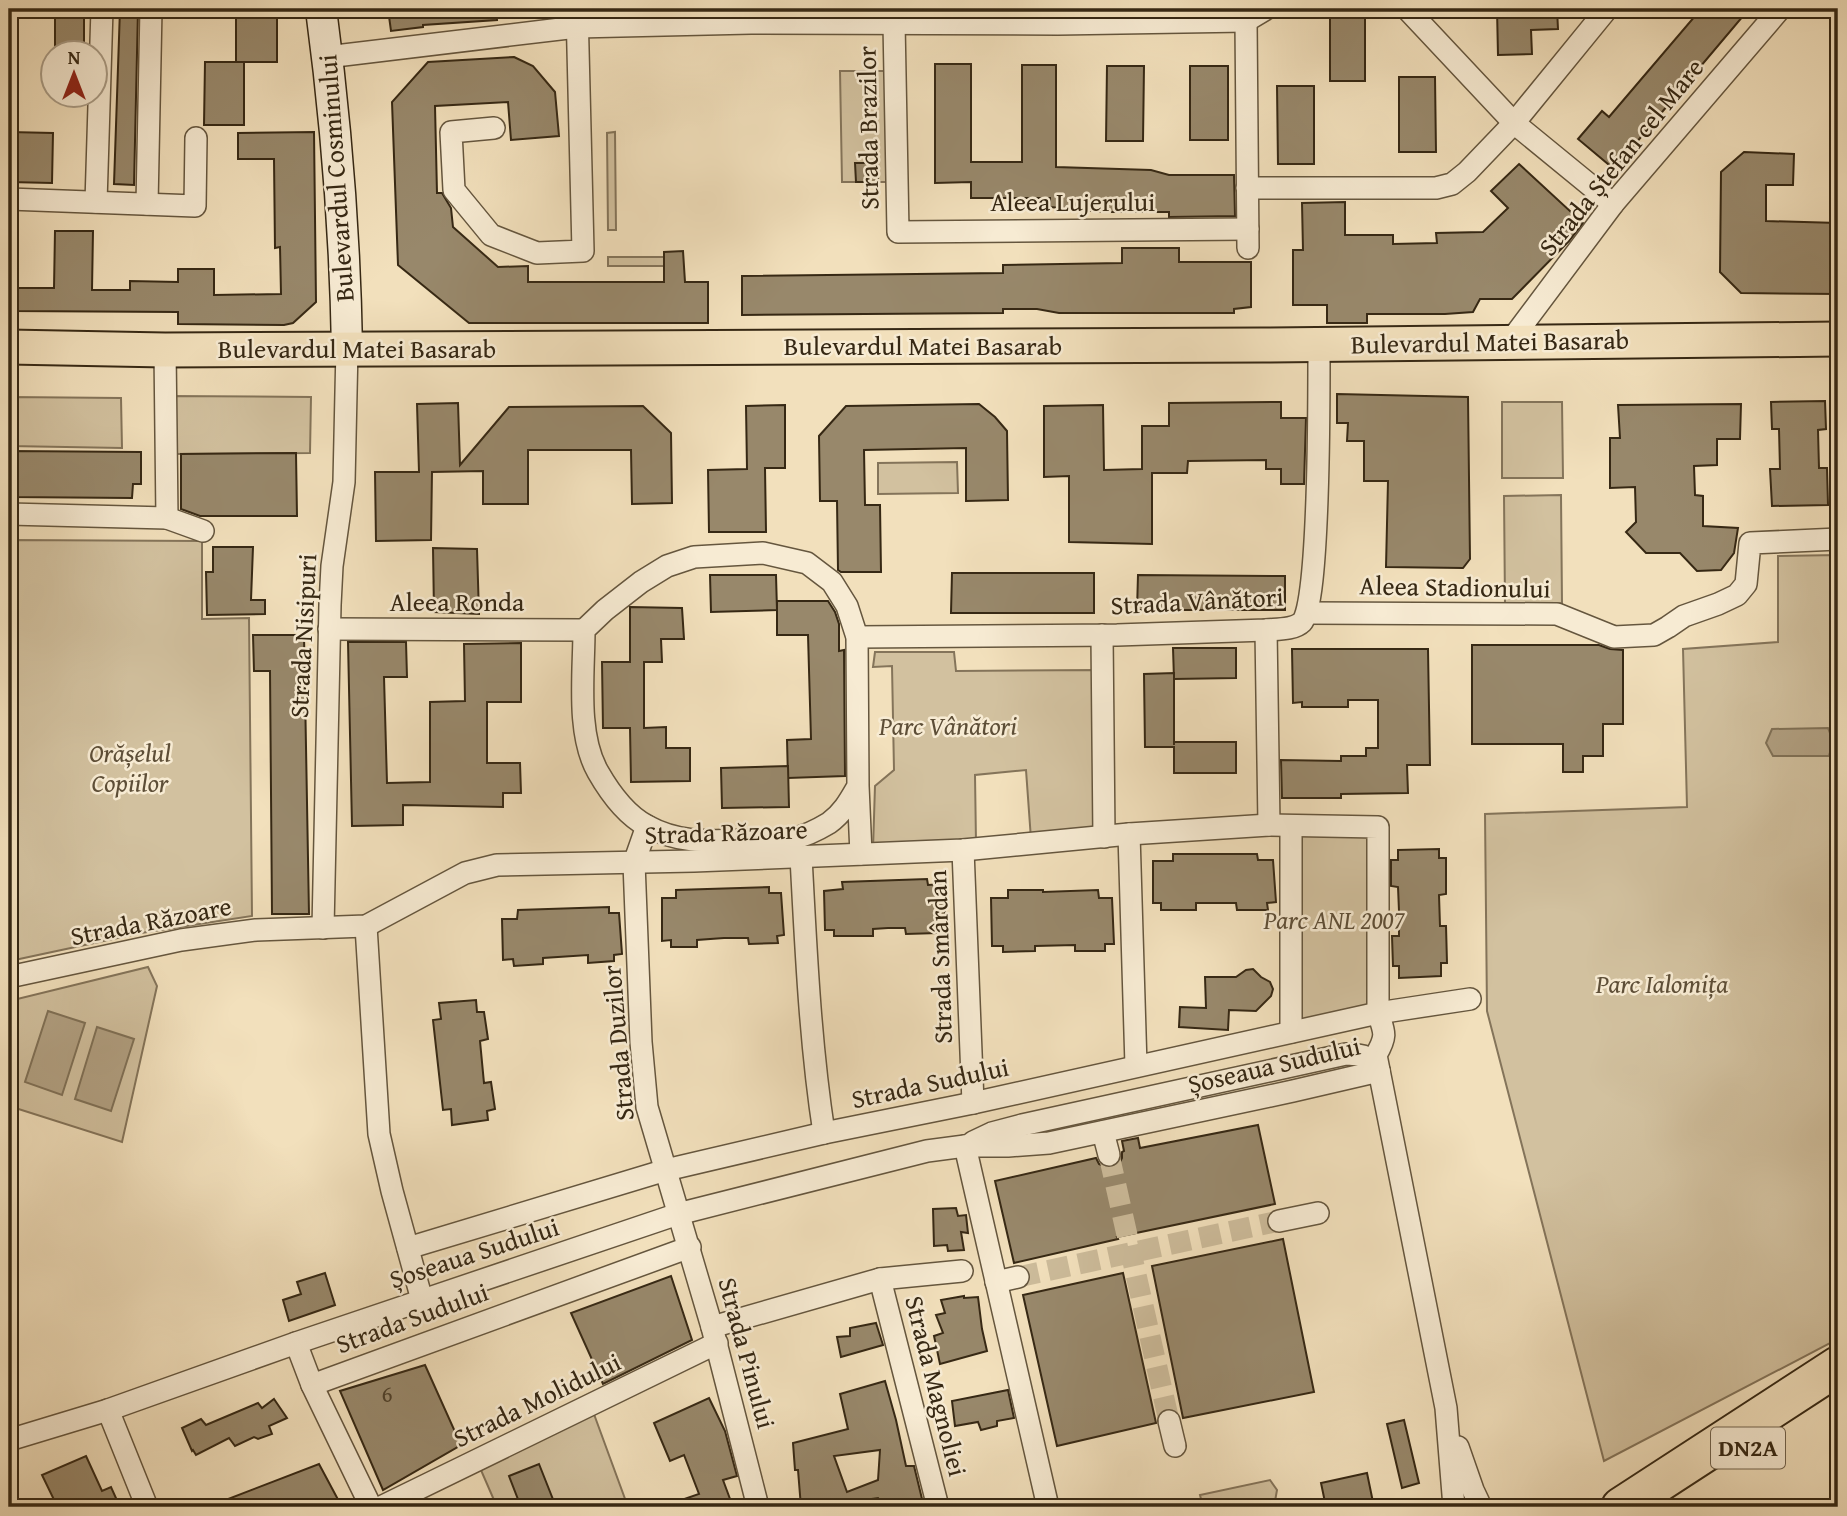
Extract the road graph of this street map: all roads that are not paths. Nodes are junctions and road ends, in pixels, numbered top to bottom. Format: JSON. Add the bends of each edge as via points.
{"nodes":[{"id":1,"x":102,"y":9,"type":"edge"},
{"id":2,"x":151,"y":9,"type":"edge"},
{"id":3,"x":321,"y":9,"type":"edge"},
{"id":4,"x":1266,"y":9,"type":"edge"},
{"id":5,"x":1606,"y":9,"type":"edge"},
{"id":6,"x":1780,"y":9,"type":"edge"},
{"id":7,"x":1419,"y":13,"type":"edge"},
{"id":8,"x":751,"y":16,"type":"edge"},
{"id":9,"x":577,"y":18,"type":"edge"},
{"id":10,"x":1246,"y":21,"type":"junction"},
{"id":11,"x":894,"y":23,"type":"junction"},
{"id":12,"x":327,"y":57,"type":"junction"},
{"id":13,"x":1514,"y":123,"type":"junction"},
{"id":14,"x":494,"y":128,"type":"dead end"},
{"id":15,"x":195,"y":138,"type":"dead end"},
{"id":16,"x":1247,"y":188,"type":"junction"},
{"id":17,"x":9,"y":199,"type":"edge"},
{"id":18,"x":96,"y":202,"type":"junction"},
{"id":19,"x":147,"y":204,"type":"junction"},
{"id":20,"x":1613,"y":204,"type":"junction"},
{"id":21,"x":898,"y":232,"type":"joint"},
{"id":22,"x":1838,"y":339,"type":"edge"},
{"id":23,"x":1509,"y":343,"type":"junction"},
{"id":24,"x":1320,"y":344,"type":"junction"},
{"id":25,"x":9,"y":347,"type":"edge"},
{"id":26,"x":347,"y":348,"type":"junction"},
{"id":27,"x":165,"y":350,"type":"junction"},
{"id":28,"x":9,"y":514,"type":"edge"},
{"id":29,"x":167,"y":518,"type":"junction"},
{"id":30,"x":203,"y":531,"type":"dead end"},
{"id":31,"x":1838,"y":540,"type":"edge"},
{"id":32,"x":1308,"y":613,"type":"junction"},
{"id":33,"x":329,"y":629,"type":"junction"},
{"id":34,"x":1266,"y":629,"type":"junction"},
{"id":35,"x":584,"y":630,"type":"junction"},
{"id":36,"x":1102,"y":635,"type":"junction"},
{"id":37,"x":857,"y":638,"type":"junction"},
{"id":38,"x":858,"y":786,"type":"junction"},
{"id":39,"x":1269,"y":825,"type":"junction"},
{"id":40,"x":647,"y":826,"type":"junction"},
{"id":41,"x":1292,"y":826,"type":"junction"},
{"id":42,"x":1129,"y":834,"type":"junction"},
{"id":43,"x":1104,"y":837,"type":"junction"},
{"id":44,"x":963,"y":850,"type":"junction"},
{"id":45,"x":862,"y":854,"type":"junction"},
{"id":46,"x":800,"y":857,"type":"junction"},
{"id":47,"x":634,"y":863,"type":"junction"},
{"id":48,"x":366,"y":926,"type":"junction"},
{"id":49,"x":323,"y":928,"type":"junction"},
{"id":50,"x":9,"y":978,"type":"edge"},
{"id":51,"x":1470,"y":999,"type":"dead end"},
{"id":52,"x":1378,"y":1013,"type":"junction"},
{"id":53,"x":1291,"y":1032,"type":"junction"},
{"id":54,"x":1136,"y":1066,"type":"junction"},
{"id":55,"x":1379,"y":1071,"type":"junction"},
{"id":56,"x":973,"y":1103,"type":"junction"},
{"id":57,"x":1103,"y":1132,"type":"junction"},
{"id":58,"x":824,"y":1133,"type":"junction"},
{"id":59,"x":965,"y":1146,"type":"junction"},
{"id":60,"x":1109,"y":1155,"type":"tunnel mouth"},
{"id":61,"x":666,"y":1170,"type":"junction"},
{"id":62,"x":1318,"y":1213,"type":"dead end"},
{"id":63,"x":678,"y":1214,"type":"junction"},
{"id":64,"x":1279,"y":1221,"type":"tunnel mouth"},
{"id":65,"x":690,"y":1247,"type":"junction"},
{"id":66,"x":408,"y":1248,"type":"junction"},
{"id":67,"x":962,"y":1271,"type":"dead end"},
{"id":68,"x":1018,"y":1278,"type":"tunnel mouth"},
{"id":69,"x":880,"y":1279,"type":"junction"},
{"id":70,"x":996,"y":1282,"type":"junction"},
{"id":71,"x":422,"y":1300,"type":"junction"},
{"id":72,"x":715,"y":1335,"type":"junction"},
{"id":73,"x":296,"y":1343,"type":"junction"},
{"id":74,"x":1838,"y":1366,"type":"edge"},
{"id":75,"x":312,"y":1385,"type":"junction"},
{"id":76,"x":1838,"y":1386,"type":"edge"},
{"id":77,"x":1446,"y":1408,"type":"junction"},
{"id":78,"x":108,"y":1410,"type":"junction"},
{"id":79,"x":1169,"y":1421,"type":"tunnel mouth"},
{"id":80,"x":9,"y":1440,"type":"edge"},
{"id":81,"x":1175,"y":1446,"type":"dead end"},
{"id":82,"x":147,"y":1507,"type":"edge"},
{"id":83,"x":371,"y":1507,"type":"edge"},
{"id":84,"x":381,"y":1507,"type":"edge"},
{"id":85,"x":758,"y":1507,"type":"edge"},
{"id":86,"x":938,"y":1507,"type":"edge"},
{"id":87,"x":1048,"y":1507,"type":"edge"},
{"id":88,"x":1454,"y":1507,"type":"edge"},
{"id":89,"x":1481,"y":1507,"type":"edge"},
{"id":90,"x":1621,"y":1507,"type":"edge"},
{"id":91,"x":1640,"y":1507,"type":"edge"},
{"id":92,"x":1658,"y":1507,"type":"edge"}],
"edges":[{"from":1,"to":18,"type":"street"},
{"from":2,"to":19,"type":"street"},
{"from":3,"to":12,"type":"street","name":"Bulevardul Cosminului"},
{"from":4,"to":10,"type":"street"},
{"from":5,"to":13,"type":"street"},
{"from":6,"to":20,"type":"street","name":"Strada Ștefan cel Mare"},
{"from":7,"to":13,"type":"street"},
{"from":8,"to":9,"type":"street"},
{"from":8,"to":11,"type":"street"},
{"from":9,"to":12,"type":"street"},
{"from":9,"to":14,"type":"street","via":[[583,251],[537,253],[491,235],[454,190],[451,132]]},
{"from":10,"to":11,"type":"street"},
{"from":10,"to":16,"type":"street"},
{"from":11,"to":21,"type":"street","name":"Strada Brazilor"},
{"from":12,"to":26,"type":"street","name":"Bulevardul Cosminului"},
{"from":13,"to":16,"type":"street","via":[[1467,172],[1452,184],[1436,188]]},
{"from":13,"to":20,"type":"street"},
{"from":15,"to":19,"type":"street","via":[[195,205]]},
{"from":16,"to":21,"type":"street","name":"Aleea Lujerului","via":[[1248,239]]},
{"from":17,"to":18,"type":"street"},
{"from":18,"to":19,"type":"street"},
{"from":20,"to":23,"type":"street","name":"Strada Ștefan cel Mare"},
{"from":22,"to":23,"type":"main road","name":"Bulevardul Matei Basarab"},
{"from":23,"to":24,"type":"main road","name":"Bulevardul Matei Basarab"},
{"from":24,"to":26,"type":"main road","name":"Bulevardul Matei Basarab"},
{"from":24,"to":32,"type":"street","name":"Strada Vânători","via":[[1315,557]]},
{"from":25,"to":27,"type":"main road","name":"Bulevardul Matei Basarab"},
{"from":26,"to":27,"type":"main road","name":"Bulevardul Matei Basarab"},
{"from":26,"to":33,"type":"street","name":"Strada Nisipuri","via":[[344,482]]},
{"from":27,"to":29,"type":"street"},
{"from":28,"to":29,"type":"street"},
{"from":29,"to":30,"type":"street"},
{"from":31,"to":32,"type":"street","name":"Aleea Stadionului","via":[[1750,543],[1746,584],[1737,595],[1684,616],[1654,635],[1614,637],[1557,614]]},
{"from":32,"to":34,"type":"street","name":"Strada Vânători","via":[[1302,622],[1288,628]]},
{"from":33,"to":35,"type":"street","name":"Aleea Ronda"},
{"from":33,"to":49,"type":"street","name":"Strada Nisipuri"},
{"from":34,"to":36,"type":"street","name":"Strada Vânători"},
{"from":34,"to":39,"type":"street"},
{"from":35,"to":37,"type":"street","via":[[667,566],[694,557],[763,553],[807,563],[832,582],[847,606]]},
{"from":35,"to":40,"type":"street","via":[[587,742],[596,770],[611,793]]},
{"from":36,"to":37,"type":"street","name":"Strada Vânători"},
{"from":36,"to":43,"type":"street"},
{"from":37,"to":38,"type":"street"},
{"from":38,"to":40,"type":"street","via":[[845,809],[829,823],[796,838],[688,840]]},
{"from":38,"to":45,"type":"street"},
{"from":39,"to":41,"type":"street","name":"Strada Răzoare"},
{"from":39,"to":42,"type":"street","name":"Strada Răzoare"},
{"from":40,"to":47,"type":"street"},
{"from":41,"to":52,"type":"street","name":"Strada Răzoare","via":[[1378,827]]},
{"from":41,"to":53,"type":"street"},
{"from":42,"to":43,"type":"street","name":"Strada Răzoare"},
{"from":42,"to":54,"type":"street"},
{"from":43,"to":44,"type":"street","name":"Strada Răzoare"},
{"from":44,"to":45,"type":"street","name":"Strada Răzoare"},
{"from":44,"to":56,"type":"street","name":"Strada Smârdan"},
{"from":45,"to":46,"type":"street","name":"Strada Răzoare"},
{"from":46,"to":47,"type":"street","name":"Strada Răzoare"},
{"from":46,"to":58,"type":"street"},
{"from":47,"to":48,"type":"street","name":"Strada Răzoare","via":[[497,865],[466,873]]},
{"from":47,"to":61,"type":"street","name":"Strada Duzilor","via":[[646,1094]]},
{"from":48,"to":49,"type":"street","name":"Strada Răzoare"},
{"from":48,"to":66,"type":"street","via":[[379,1134]]},
{"from":49,"to":50,"type":"street","name":"Strada Răzoare","via":[[256,930],[181,940]]},
{"from":51,"to":52,"type":"street","name":"Strada Sudului"},
{"from":52,"to":53,"type":"street","name":"Strada Sudului"},
{"from":52,"to":55,"type":"street","via":[[1386,1034],[1377,1055]]},
{"from":53,"to":54,"type":"street","name":"Strada Sudului"},
{"from":54,"to":56,"type":"street","name":"Strada Sudului"},
{"from":55,"to":57,"type":"street","name":"Șoseaua Sudului"},
{"from":55,"to":59,"type":"street","name":"Șoseaua Sudului","via":[[1373,1060],[1346,1054],[1022,1125]]},
{"from":55,"to":77,"type":"street"},
{"from":56,"to":58,"type":"street","name":"Strada Sudului"},
{"from":57,"to":59,"type":"street","name":"Șoseaua Sudului","via":[[1049,1143]]},
{"from":57,"to":60,"type":"street"},
{"from":58,"to":61,"type":"street","name":"Strada Sudului"},
{"from":59,"to":63,"type":"street","name":"Șoseaua Sudului","via":[[927,1151]]},
{"from":59,"to":70,"type":"street"},
{"from":61,"to":63,"type":"street","name":"Strada Duzilor"},
{"from":61,"to":66,"type":"street","name":"Strada Sudului"},
{"from":62,"to":64,"type":"street"},
{"from":63,"to":65,"type":"street","name":"Strada Pinului"},
{"from":63,"to":71,"type":"street","name":"Șoseaua Sudului"},
{"from":65,"to":72,"type":"street","name":"Strada Pinului"},
{"from":65,"to":75,"type":"street","name":"Strada Sudului"},
{"from":66,"to":71,"type":"street"},
{"from":67,"to":69,"type":"street","name":"Strada Molidului"},
{"from":68,"to":70,"type":"street"},
{"from":69,"to":72,"type":"street","name":"Strada Molidului"},
{"from":69,"to":86,"type":"street","name":"Strada Magnoliei"},
{"from":70,"to":87,"type":"street"},
{"from":71,"to":73,"type":"street","name":"Șoseaua Sudului"},
{"from":72,"to":84,"type":"street","name":"Strada Molidului"},
{"from":72,"to":85,"type":"street","name":"Strada Pinului"},
{"from":73,"to":75,"type":"street"},
{"from":73,"to":78,"type":"street","name":"Șoseaua Sudului"},
{"from":74,"to":90,"type":"highway"},
{"from":75,"to":83,"type":"street"},
{"from":76,"to":91,"type":"highway","via":[[1811,1397]]},
{"from":76,"to":92,"type":"highway","number":"DN2A"},
{"from":77,"to":88,"type":"street"},
{"from":77,"to":89,"type":"street"},
{"from":78,"to":80,"type":"street","name":"Șoseaua Sudului"},
{"from":78,"to":82,"type":"street"},
{"from":79,"to":81,"type":"street"}]}
